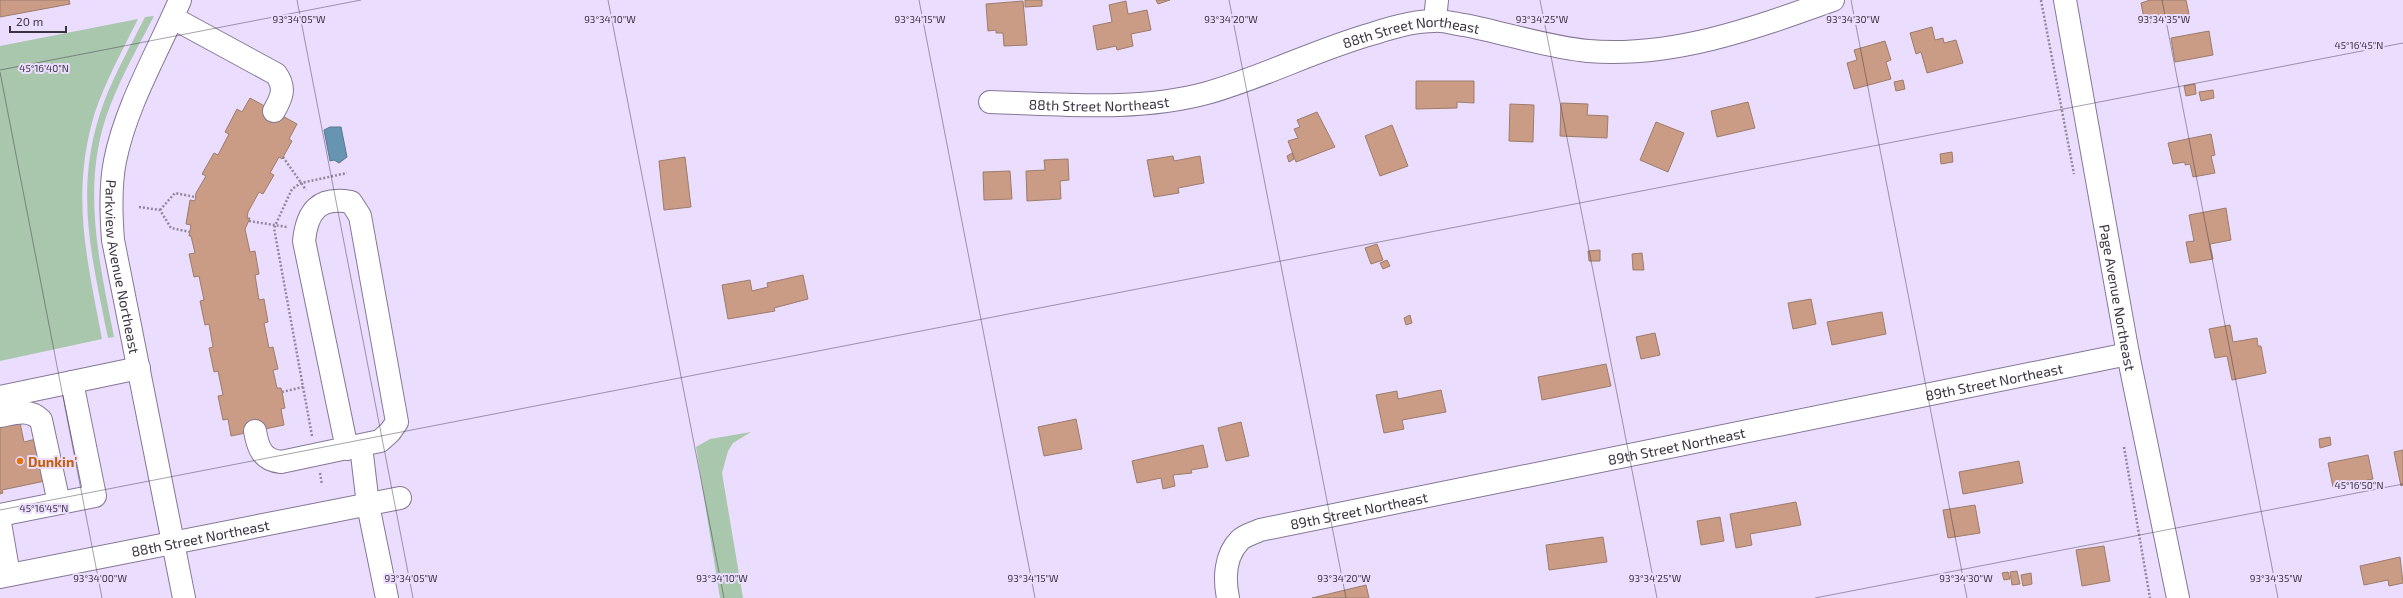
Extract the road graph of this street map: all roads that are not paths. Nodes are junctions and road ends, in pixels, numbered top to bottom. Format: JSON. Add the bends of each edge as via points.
{"nodes":[{"id":1,"x":1833,"y":0,"type":"edge"},
{"id":2,"x":2065,"y":0,"type":"edge"},
{"id":3,"x":177,"y":9,"type":"edge"},
{"id":4,"x":1436,"y":10,"type":"edge"},
{"id":5,"x":990,"y":102,"type":"dead end"},
{"id":6,"x":274,"y":111,"type":"dead end"},
{"id":7,"x":2128,"y":354,"type":"junction"},
{"id":8,"x":139,"y":368,"type":"junction"},
{"id":9,"x":72,"y":382,"type":"junction"},
{"id":10,"x":0,"y":397,"type":"edge"},
{"id":11,"x":0,"y":416,"type":"edge"},
{"id":12,"x":255,"y":431,"type":"dead end"},
{"id":13,"x":354,"y":447,"type":"junction"},
{"id":14,"x":400,"y":498,"type":"dead end"},
{"id":15,"x":59,"y":503,"type":"junction"},
{"id":16,"x":368,"y":505,"type":"junction"},
{"id":17,"x":0,"y":515,"type":"edge"},
{"id":18,"x":0,"y":523,"type":"edge"},
{"id":19,"x":173,"y":543,"type":"junction"},
{"id":20,"x":4,"y":576,"type":"edge"},
{"id":21,"x":2179,"y":596,"type":"edge"},
{"id":22,"x":184,"y":598,"type":"edge"},
{"id":23,"x":386,"y":598,"type":"edge"},
{"id":24,"x":1228,"y":598,"type":"edge"}],
"edges":[{"from":1,"to":4,"type":"street","name":"88th Street Northeast","via":[[1714,39],[1674,47],[1627,52],[1588,51],[1546,44],[1481,28]]},
{"from":2,"to":7,"type":"street","name":"Page Avenue Northeast"},
{"from":3,"to":6,"type":"street","via":[[276,74],[282,82],[283,92]]},
{"from":3,"to":8,"type":"street","name":"Parkview Avenue Northeast","via":[[131,110],[115,161],[111,210],[113,240]]},
{"from":4,"to":5,"type":"street","name":"88th Street Northeast","via":[[1392,28],[1347,40],[1243,82],[1204,94],[1125,106]]},
{"from":7,"to":21,"type":"street","name":"Page Avenue Northeast"},
{"from":7,"to":24,"type":"street","name":"89th Street Northeast","via":[[1260,530],[1241,538],[1232,551],[1226,566]]},
{"from":8,"to":9,"type":"street"},
{"from":8,"to":19,"type":"street","name":"Parkview Avenue Northeast"},
{"from":9,"to":10,"type":"street"},
{"from":9,"to":15,"type":"street","via":[[95,496]]},
{"from":11,"to":15,"type":"street","via":[[21,412],[31,413],[41,420]]},
{"from":12,"to":13,"type":"street","via":[[260,450],[270,461],[281,462]]},
{"from":13,"to":13,"type":"street","via":[[304,241],[305,224],[313,211],[324,202],[338,200],[351,202],[360,216],[397,422],[380,441]]},
{"from":13,"to":16,"type":"street"},
{"from":14,"to":16,"type":"street","name":"88th Street Northeast"},
{"from":15,"to":17,"type":"street"},
{"from":16,"to":19,"type":"street","name":"88th Street Northeast"},
{"from":16,"to":23,"type":"street"},
{"from":18,"to":20,"type":"street"},
{"from":19,"to":20,"type":"street","name":"88th Street Northeast"},
{"from":19,"to":22,"type":"street","name":"Parkview Avenue Northeast"}]}
